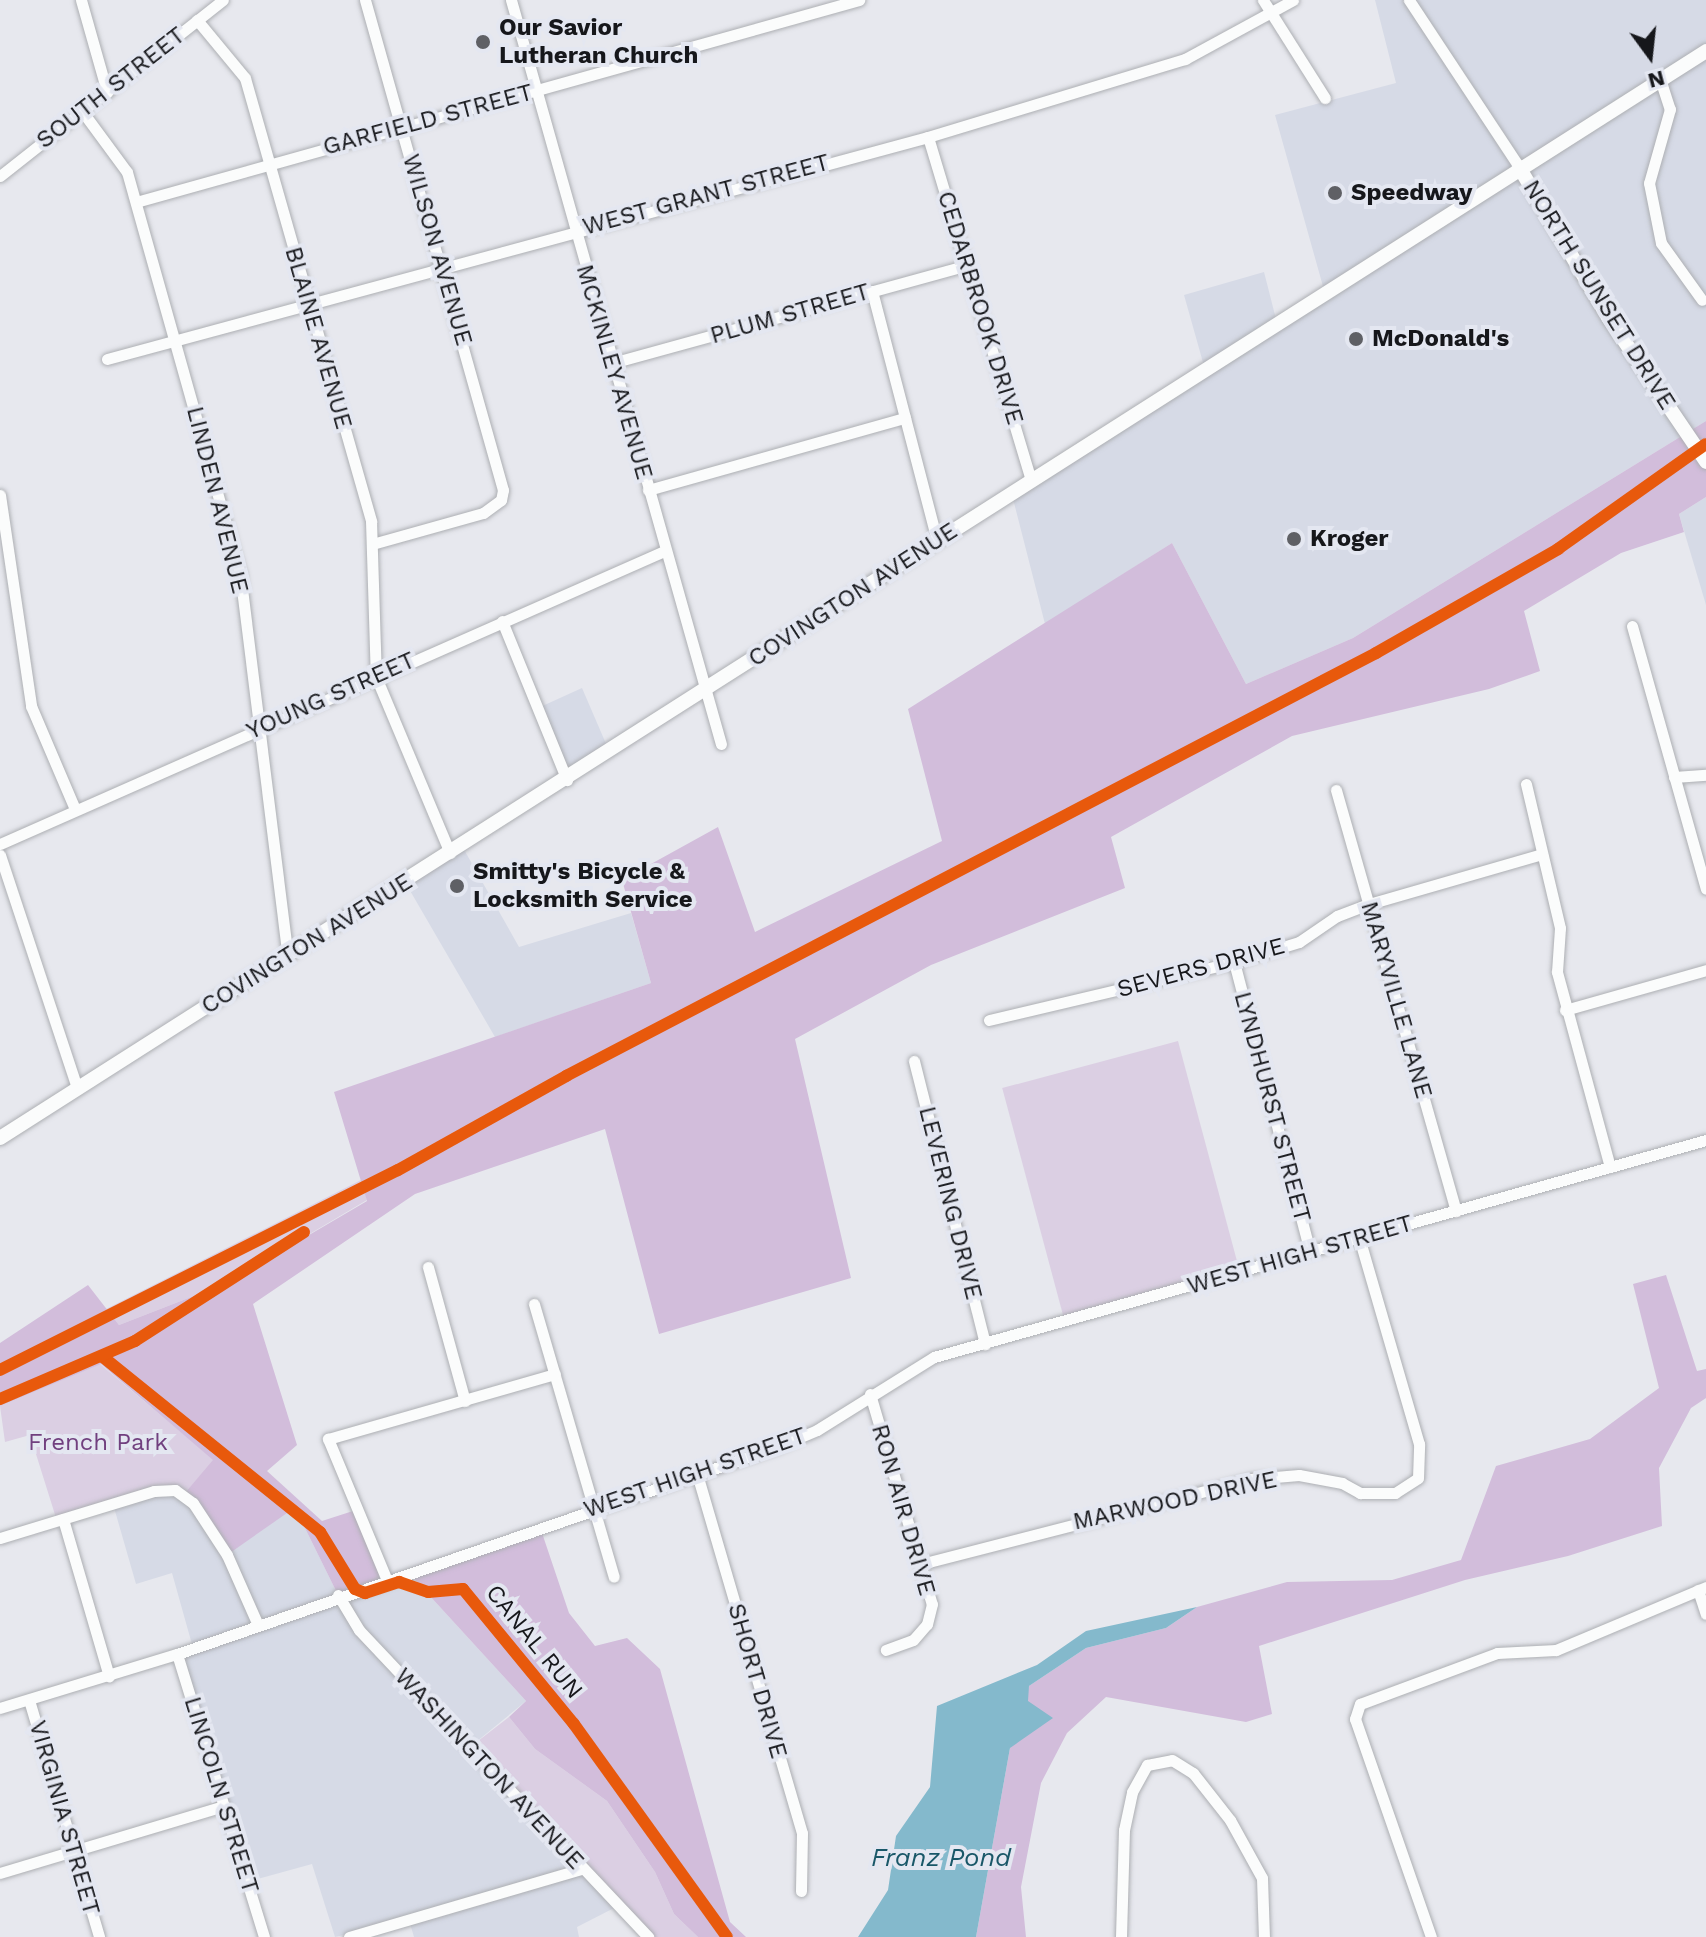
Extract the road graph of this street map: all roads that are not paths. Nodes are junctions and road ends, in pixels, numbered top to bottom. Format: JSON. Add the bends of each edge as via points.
{"nodes":[{"id":1,"x":81,"y":0,"type":"edge"},
{"id":2,"x":223,"y":0,"type":"edge"},
{"id":3,"x":365,"y":0,"type":"edge"},
{"id":4,"x":511,"y":0,"type":"edge"},
{"id":5,"x":859,"y":0,"type":"edge"},
{"id":6,"x":1263,"y":0,"type":"edge"},
{"id":7,"x":1293,"y":0,"type":"edge"},
{"id":8,"x":1409,"y":0,"type":"edge"},
{"id":9,"x":1272,"y":14,"type":"junction"},
{"id":10,"x":197,"y":20,"type":"junction"},
{"id":11,"x":1706,"y":51,"type":"edge"},
{"id":12,"x":1660,"y":79,"type":"junction"},
{"id":13,"x":535,"y":91,"type":"junction"},
{"id":14,"x":107,"y":92,"type":"junction"},
{"id":15,"x":1325,"y":98,"type":"dead end"},
{"id":16,"x":82,"y":111,"type":"junction"},
{"id":17,"x":402,"y":128,"type":"junction"},
{"id":18,"x":928,"y":137,"type":"junction"},
{"id":19,"x":268,"y":163,"type":"junction"},
{"id":20,"x":1519,"y":167,"type":"junction"},
{"id":21,"x":0,"y":176,"type":"edge"},
{"id":22,"x":136,"y":202,"type":"junction"},
{"id":23,"x":574,"y":230,"type":"junction"},
{"id":24,"x":968,"y":265,"type":"junction"},
{"id":25,"x":443,"y":268,"type":"junction"},
{"id":26,"x":872,"y":291,"type":"junction"},
{"id":27,"x":1702,"y":300,"type":"dead end"},
{"id":28,"x":309,"y":305,"type":"junction"},
{"id":29,"x":175,"y":342,"type":"junction"},
{"id":30,"x":107,"y":359,"type":"dead end"},
{"id":31,"x":612,"y":363,"type":"junction"},
{"id":32,"x":905,"y":418,"type":"junction"},
{"id":33,"x":1706,"y":462,"type":"edge"},
{"id":34,"x":1030,"y":478,"type":"junction"},
{"id":35,"x":648,"y":490,"type":"junction"},
{"id":36,"x":0,"y":495,"type":"edge"},
{"id":37,"x":937,"y":540,"type":"junction"},
{"id":38,"x":372,"y":544,"type":"junction"},
{"id":39,"x":664,"y":551,"type":"junction"},
{"id":40,"x":502,"y":621,"type":"junction"},
{"id":41,"x":1632,"y":626,"type":"dead end"},
{"id":42,"x":376,"y":677,"type":"junction"},
{"id":43,"x":704,"y":693,"type":"junction"},
{"id":44,"x":261,"y":727,"type":"junction"},
{"id":45,"x":721,"y":744,"type":"dead end"},
{"id":46,"x":1706,"y":775,"type":"edge"},
{"id":47,"x":1674,"y":777,"type":"junction"},
{"id":48,"x":567,"y":780,"type":"junction"},
{"id":49,"x":1526,"y":784,"type":"dead end"},
{"id":50,"x":1336,"y":790,"type":"dead end"},
{"id":51,"x":75,"y":809,"type":"junction"},
{"id":52,"x":0,"y":844,"type":"edge"},
{"id":53,"x":450,"y":853,"type":"junction"},
{"id":54,"x":1542,"y":854,"type":"junction"},
{"id":55,"x":0,"y":855,"type":"edge"},
{"id":56,"x":1706,"y":889,"type":"edge"},
{"id":57,"x":1369,"y":904,"type":"junction"},
{"id":58,"x":288,"y":957,"type":"junction"},
{"id":59,"x":1234,"y":962,"type":"junction"},
{"id":60,"x":1706,"y":970,"type":"edge"},
{"id":61,"x":1565,"y":1010,"type":"junction"},
{"id":62,"x":989,"y":1020,"type":"dead end"},
{"id":63,"x":914,"y":1061,"type":"dead end"},
{"id":64,"x":77,"y":1088,"type":"junction"},
{"id":65,"x":0,"y":1138,"type":"edge"},
{"id":66,"x":1706,"y":1140,"type":"edge"},
{"id":67,"x":1610,"y":1167,"type":"junction"},
{"id":68,"x":1456,"y":1211,"type":"junction"},
{"id":69,"x":1359,"y":1238,"type":"junction"},
{"id":70,"x":1310,"y":1251,"type":"junction"},
{"id":71,"x":428,"y":1267,"type":"dead end"},
{"id":72,"x":534,"y":1304,"type":"dead end"},
{"id":73,"x":985,"y":1344,"type":"junction"},
{"id":74,"x":555,"y":1374,"type":"junction"},
{"id":75,"x":870,"y":1394,"type":"junction"},
{"id":76,"x":465,"y":1401,"type":"junction"},
{"id":77,"x":697,"y":1474,"type":"junction"},
{"id":78,"x":592,"y":1510,"type":"junction"},
{"id":79,"x":63,"y":1519,"type":"junction"},
{"id":80,"x":0,"y":1538,"type":"edge"},
{"id":81,"x":921,"y":1564,"type":"junction"},
{"id":82,"x":614,"y":1577,"type":"dead end"},
{"id":83,"x":386,"y":1578,"type":"junction"},
{"id":84,"x":1702,"y":1588,"type":"edge"},
{"id":85,"x":338,"y":1595,"type":"junction"},
{"id":86,"x":1706,"y":1614,"type":"edge"},
{"id":87,"x":258,"y":1625,"type":"junction"},
{"id":88,"x":886,"y":1650,"type":"dead end"},
{"id":89,"x":177,"y":1654,"type":"junction"},
{"id":90,"x":109,"y":1676,"type":"junction"},
{"id":91,"x":29,"y":1700,"type":"junction"},
{"id":92,"x":0,"y":1708,"type":"edge"},
{"id":93,"x":224,"y":1806,"type":"junction"},
{"id":94,"x":73,"y":1851,"type":"junction"},
{"id":95,"x":581,"y":1869,"type":"junction"},
{"id":96,"x":0,"y":1873,"type":"edge"},
{"id":97,"x":801,"y":1891,"type":"dead end"},
{"id":98,"x":99,"y":1937,"type":"edge"},
{"id":99,"x":264,"y":1937,"type":"edge"},
{"id":100,"x":349,"y":1937,"type":"edge"},
{"id":101,"x":648,"y":1937,"type":"edge"},
{"id":102,"x":1121,"y":1937,"type":"edge"},
{"id":103,"x":1264,"y":1937,"type":"edge"},
{"id":104,"x":1431,"y":1937,"type":"edge"}],
"edges":[{"from":1,"to":14,"type":"street"},
{"from":2,"to":10,"type":"street","name":"SOUTH STREET"},
{"from":3,"to":17,"type":"street","name":"WILSON AVENUE"},
{"from":4,"to":13,"type":"street","name":"MCKINLEY AVENUE"},
{"from":5,"to":13,"type":"street","name":"GARFIELD STREET"},
{"from":6,"to":9,"type":"street"},
{"from":7,"to":9,"type":"street","name":"WEST GRANT STREET"},
{"from":8,"to":20,"type":"street"},
{"from":9,"to":15,"type":"street"},
{"from":9,"to":18,"type":"street","name":"WEST GRANT STREET","via":[[1185,59]]},
{"from":10,"to":14,"type":"street","name":"SOUTH STREET"},
{"from":10,"to":19,"type":"street","name":"BLAINE AVENUE","via":[[245,78]]},
{"from":11,"to":12,"type":"main road","name":"COVINGTON AVENUE"},
{"from":12,"to":20,"type":"main road","name":"COVINGTON AVENUE"},
{"from":12,"to":27,"type":"street","via":[[1670,109],[1649,183],[1661,243]]},
{"from":13,"to":17,"type":"street","name":"GARFIELD STREET"},
{"from":13,"to":23,"type":"street","name":"MCKINLEY AVENUE"},
{"from":14,"to":16,"type":"street","name":"SOUTH STREET"},
{"from":16,"to":21,"type":"street","name":"SOUTH STREET"},
{"from":16,"to":22,"type":"street","name":"LINDEN AVENUE","via":[[127,172]]},
{"from":17,"to":19,"type":"street","name":"GARFIELD STREET"},
{"from":17,"to":25,"type":"street","name":"WILSON AVENUE"},
{"from":18,"to":23,"type":"street","name":"WEST GRANT STREET"},
{"from":18,"to":24,"type":"street","name":"CEDARBROOK DRIVE"},
{"from":19,"to":22,"type":"street","name":"GARFIELD STREET"},
{"from":19,"to":28,"type":"street","name":"BLAINE AVENUE"},
{"from":20,"to":33,"type":"main road","name":"NORTH SUNSET DRIVE","via":[[1608,317]]},
{"from":20,"to":34,"type":"main road","name":"COVINGTON AVENUE"},
{"from":22,"to":29,"type":"street","name":"LINDEN AVENUE"},
{"from":23,"to":25,"type":"street","name":"WEST GRANT STREET"},
{"from":23,"to":31,"type":"street","name":"MCKINLEY AVENUE"},
{"from":24,"to":26,"type":"street","name":"PLUM STREET"},
{"from":24,"to":34,"type":"street","name":"CEDARBROOK DRIVE"},
{"from":25,"to":28,"type":"street","name":"WEST GRANT STREET"},
{"from":25,"to":38,"type":"street","name":"WILSON AVENUE","via":[[502,478],[501,500],[483,513]]},
{"from":26,"to":31,"type":"street","name":"PLUM STREET"},
{"from":26,"to":32,"type":"street"},
{"from":28,"to":29,"type":"street","name":"WEST GRANT STREET"},
{"from":28,"to":38,"type":"street","name":"BLAINE AVENUE","via":[[371,521]]},
{"from":29,"to":30,"type":"street","name":"WEST GRANT STREET"},
{"from":29,"to":44,"type":"street","name":"LINDEN AVENUE","via":[[240,573]]},
{"from":31,"to":35,"type":"street","name":"MCKINLEY AVENUE"},
{"from":32,"to":35,"type":"street"},
{"from":32,"to":37,"type":"street"},
{"from":34,"to":37,"type":"main road","name":"COVINGTON AVENUE"},
{"from":35,"to":39,"type":"street","name":"MCKINLEY AVENUE"},
{"from":36,"to":51,"type":"street","via":[[31,706]]},
{"from":37,"to":43,"type":"main road","name":"COVINGTON AVENUE"},
{"from":38,"to":42,"type":"street","name":"BLAINE AVENUE"},
{"from":39,"to":40,"type":"street","name":"YOUNG STREET"},
{"from":39,"to":43,"type":"street","name":"MCKINLEY AVENUE"},
{"from":40,"to":42,"type":"street","name":"YOUNG STREET"},
{"from":40,"to":48,"type":"street"},
{"from":41,"to":47,"type":"street"},
{"from":42,"to":44,"type":"street","name":"YOUNG STREET"},
{"from":42,"to":53,"type":"street"},
{"from":43,"to":45,"type":"street","name":"MCKINLEY AVENUE"},
{"from":43,"to":48,"type":"main road","name":"COVINGTON AVENUE"},
{"from":44,"to":51,"type":"street","name":"YOUNG STREET"},
{"from":44,"to":58,"type":"street","name":"LINDEN AVENUE"},
{"from":46,"to":47,"type":"street"},
{"from":47,"to":56,"type":"street"},
{"from":48,"to":53,"type":"main road","name":"COVINGTON AVENUE"},
{"from":49,"to":54,"type":"street"},
{"from":50,"to":57,"type":"street","name":"MARYVILLE LANE"},
{"from":51,"to":52,"type":"street","name":"YOUNG STREET"},
{"from":53,"to":58,"type":"main road","name":"COVINGTON AVENUE"},
{"from":54,"to":57,"type":"street","name":"SEVERS DRIVE"},
{"from":54,"to":61,"type":"street","via":[[1560,928],[1557,972]]},
{"from":55,"to":64,"type":"street"},
{"from":57,"to":59,"type":"street","name":"SEVERS DRIVE","via":[[1337,916],[1299,942]]},
{"from":57,"to":68,"type":"street","name":"MARYVILLE LANE"},
{"from":58,"to":64,"type":"main road","name":"COVINGTON AVENUE"},
{"from":59,"to":62,"type":"street","name":"SEVERS DRIVE"},
{"from":59,"to":70,"type":"street","name":"LYNDHURST STREET"},
{"from":60,"to":61,"type":"street"},
{"from":61,"to":67,"type":"street"},
{"from":63,"to":73,"type":"street","name":"LEVERING DRIVE"},
{"from":64,"to":65,"type":"main road","name":"COVINGTON AVENUE"},
{"from":66,"to":67,"type":"street","name":"WEST HIGH STREET"},
{"from":67,"to":68,"type":"street","name":"WEST HIGH STREET"},
{"from":68,"to":69,"type":"street","name":"WEST HIGH STREET"},
{"from":69,"to":70,"type":"street","name":"WEST HIGH STREET"},
{"from":69,"to":81,"type":"street","name":"MARWOOD DRIVE","via":[[1419,1444],[1418,1478],[1395,1493],[1360,1493],[1342,1483],[1299,1475],[1251,1479]]},
{"from":70,"to":73,"type":"street","name":"WEST HIGH STREET"},
{"from":71,"to":76,"type":"street"},
{"from":72,"to":74,"type":"street"},
{"from":73,"to":75,"type":"street","name":"WEST HIGH STREET","via":[[934,1357]]},
{"from":74,"to":76,"type":"street"},
{"from":74,"to":78,"type":"street"},
{"from":75,"to":77,"type":"street","name":"WEST HIGH STREET","via":[[817,1430]]},
{"from":75,"to":81,"type":"street","name":"RON AIR DRIVE"},
{"from":76,"to":83,"type":"street","via":[[328,1439]]},
{"from":77,"to":78,"type":"street","name":"WEST HIGH STREET"},
{"from":77,"to":97,"type":"street","name":"SHORT DRIVE","via":[[802,1833]]},
{"from":78,"to":82,"type":"street"},
{"from":78,"to":83,"type":"street","name":"WEST HIGH STREET"},
{"from":79,"to":80,"type":"street"},
{"from":79,"to":87,"type":"street","via":[[154,1491],[175,1490],[193,1503],[227,1555]]},
{"from":79,"to":90,"type":"street"},
{"from":81,"to":88,"type":"street","name":"RON AIR DRIVE","via":[[932,1604],[927,1624],[913,1640]]},
{"from":83,"to":85,"type":"street","name":"WEST HIGH STREET"},
{"from":84,"to":86,"type":"street"},
{"from":84,"to":104,"type":"street","via":[[1556,1650],[1497,1653],[1360,1704],[1355,1719]]},
{"from":85,"to":87,"type":"street","name":"WEST HIGH STREET"},
{"from":85,"to":95,"type":"street","name":"WASHINGTON AVENUE","via":[[359,1630]]},
{"from":87,"to":89,"type":"street","name":"WEST HIGH STREET"},
{"from":89,"to":90,"type":"street","name":"WEST HIGH STREET"},
{"from":89,"to":93,"type":"street","name":"LINCOLN STREET"},
{"from":90,"to":91,"type":"street","name":"WEST HIGH STREET"},
{"from":91,"to":92,"type":"street","name":"WEST HIGH STREET"},
{"from":91,"to":94,"type":"street","name":"VIRGINIA STREET"},
{"from":93,"to":94,"type":"street"},
{"from":93,"to":99,"type":"street","name":"LINCOLN STREET"},
{"from":94,"to":96,"type":"street"},
{"from":94,"to":98,"type":"street","name":"VIRGINIA STREET"},
{"from":95,"to":100,"type":"street"},
{"from":95,"to":101,"type":"street","name":"WASHINGTON AVENUE"},
{"from":102,"to":103,"type":"street","via":[[1124,1830],[1132,1792],[1147,1765],[1172,1760],[1193,1773],[1230,1820],[1262,1878]]}]}
